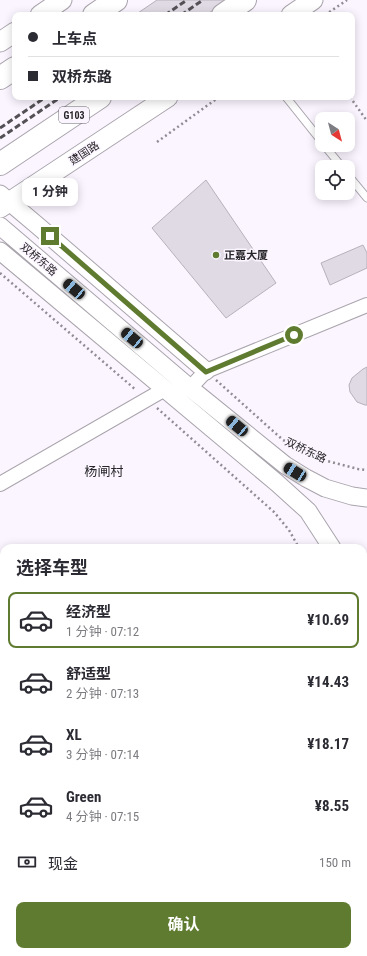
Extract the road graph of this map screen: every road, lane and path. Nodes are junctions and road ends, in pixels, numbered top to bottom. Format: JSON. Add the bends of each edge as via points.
{"nodes":[{"id":1,"x":62,"y":0,"type":"edge"},
{"id":2,"x":116,"y":0,"type":"edge"},
{"id":3,"x":245,"y":0,"type":"edge"},
{"id":4,"x":313,"y":0,"type":"edge"},
{"id":5,"x":347,"y":0,"type":"edge"},
{"id":6,"x":44,"y":12,"type":"edge"},
{"id":7,"x":98,"y":12,"type":"edge"},
{"id":8,"x":227,"y":12,"type":"edge"},
{"id":9,"x":295,"y":12,"type":"edge"},
{"id":10,"x":329,"y":12,"type":"edge"},
{"id":11,"x":12,"y":34,"type":"edge"},
{"id":12,"x":0,"y":42,"type":"edge"},
{"id":13,"x":12,"y":70,"type":"edge"},
{"id":14,"x":0,"y":78,"type":"edge"},
{"id":15,"x":96,"y":100,"type":"edge"},
{"id":16,"x":163,"y":100,"type":"edge"},
{"id":17,"x":215,"y":100,"type":"edge"},
{"id":18,"x":288,"y":100,"type":"edge"},
{"id":19,"x":352,"y":100,"type":"edge"},
{"id":20,"x":367,"y":121,"type":"edge"},
{"id":21,"x":315,"y":133,"type":"edge"},
{"id":22,"x":157,"y":142,"type":"dead end"},
{"id":23,"x":330,"y":152,"type":"edge"},
{"id":24,"x":336,"y":160,"type":"edge"},
{"id":25,"x":0,"y":164,"type":"edge"},
{"id":26,"x":355,"y":183,"type":"edge"},
{"id":27,"x":367,"y":198,"type":"edge"},
{"id":28,"x":3,"y":201,"type":"edge"},
{"id":29,"x":0,"y":226,"type":"edge"},
{"id":30,"x":0,"y":251,"type":"edge"},
{"id":31,"x":367,"y":305,"type":"edge"},
{"id":32,"x":206,"y":372,"type":"junction"},
{"id":33,"x":190,"y":388,"type":"junction"},
{"id":34,"x":165,"y":389,"type":"junction"},
{"id":35,"x":367,"y":470,"type":"edge"},
{"id":36,"x":0,"y":484,"type":"edge"},
{"id":37,"x":367,"y":498,"type":"edge"},
{"id":38,"x":329,"y":544,"type":"edge"}],
"edges":[{"from":1,"to":6,"type":"main road"},
{"from":2,"to":7,"type":"highway"},
{"from":3,"to":8,"type":"highway"},
{"from":4,"to":9,"type":"main road"},
{"from":5,"to":10,"type":"path"},
{"from":11,"to":12,"type":"main road"},
{"from":13,"to":14,"type":"highway"},
{"from":15,"to":25,"type":"highway","number":"G103"},
{"from":16,"to":28,"type":"main road","name":"建国路"},
{"from":17,"to":22,"type":"path"},
{"from":18,"to":21,"type":"lane"},
{"from":19,"to":20,"type":"path"},
{"from":23,"to":24,"type":"lane"},
{"from":26,"to":27,"type":"lane"},
{"from":28,"to":32,"type":"street"},
{"from":29,"to":33,"type":"street","name":"双桥东路"},
{"from":30,"to":34,"type":"street","name":"双桥东路"},
{"from":31,"to":32,"type":"street"},
{"from":32,"to":33,"type":"street"},
{"from":32,"to":35,"type":"path","name":"双桥东路","via":[[283,440],[324,460]]},
{"from":33,"to":37,"type":"street","name":"双桥东路","via":[[284,465],[325,488]]},
{"from":34,"to":36,"type":"street"},
{"from":34,"to":38,"type":"street","name":"双桥东路","via":[[308,511]]}]}
